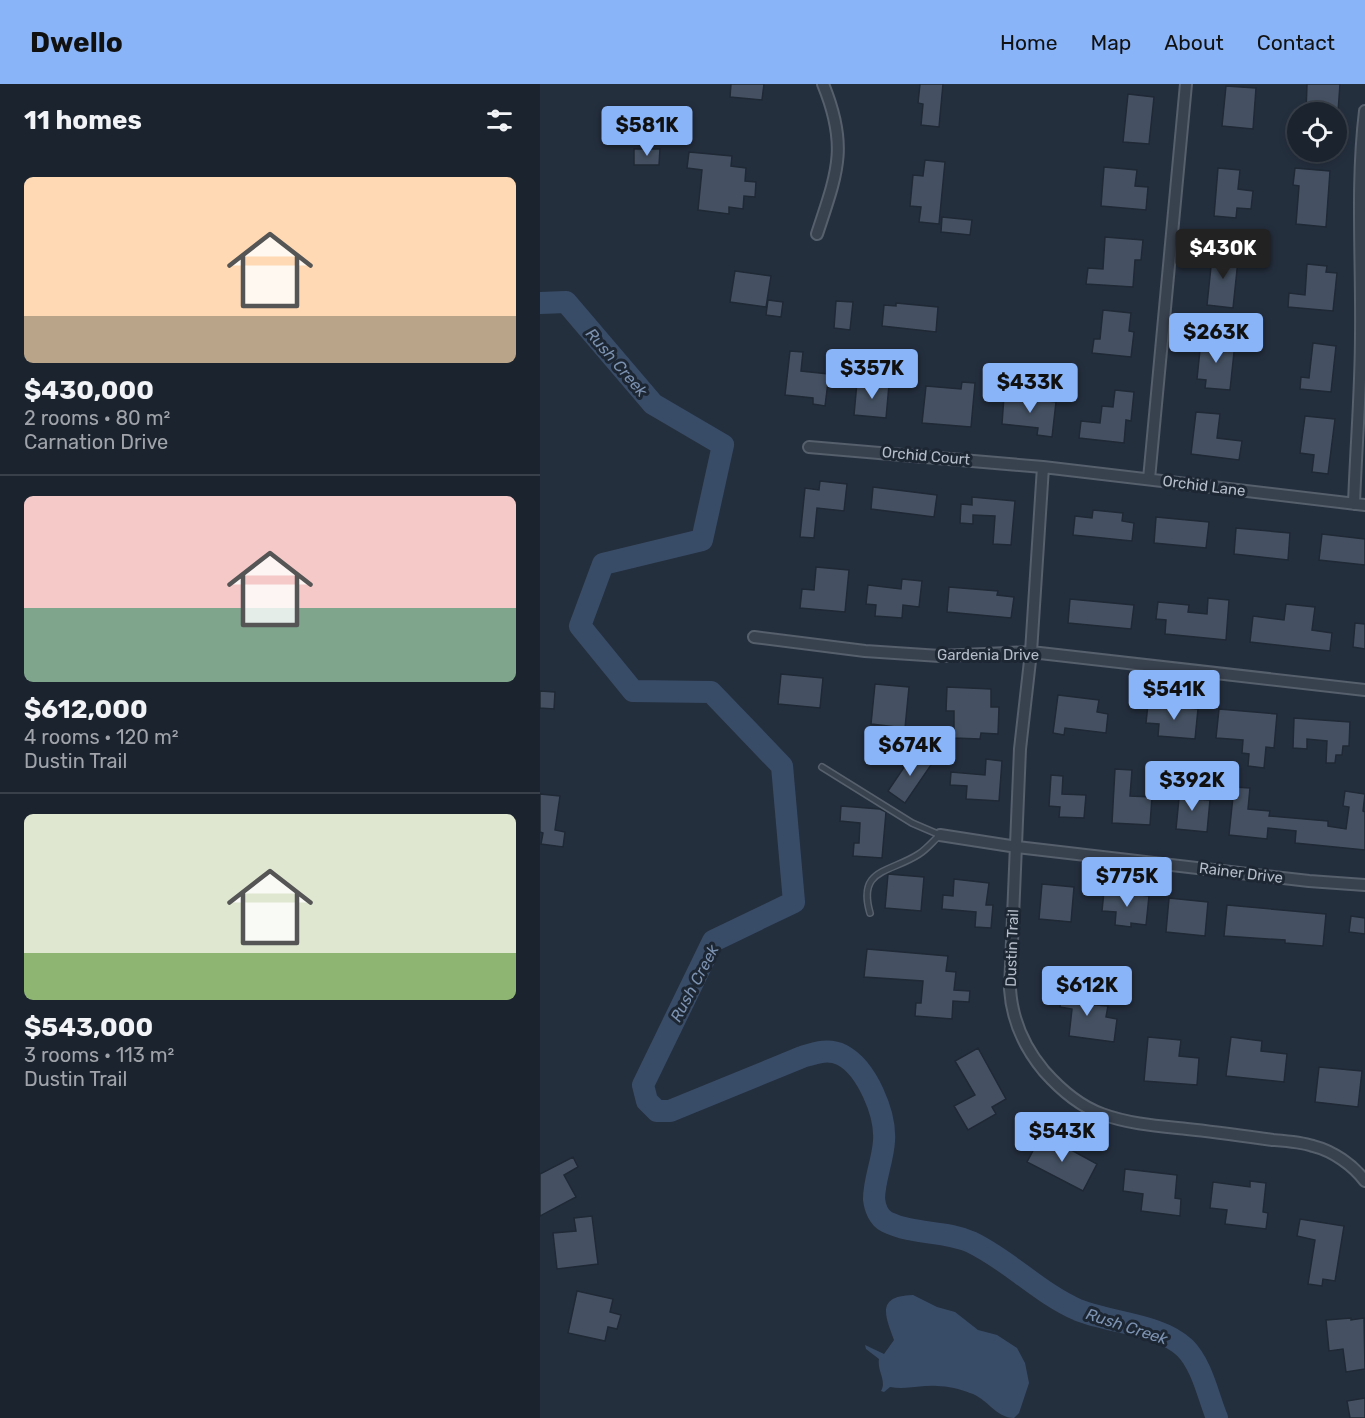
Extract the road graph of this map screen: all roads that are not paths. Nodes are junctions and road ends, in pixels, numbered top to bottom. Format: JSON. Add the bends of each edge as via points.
{"nodes":[{"id":1,"x":823,"y":84,"type":"edge"},
{"id":2,"x":1186,"y":84,"type":"edge"},
{"id":3,"x":1365,"y":111,"type":"edge"},
{"id":4,"x":817,"y":234,"type":"dead end"},
{"id":5,"x":809,"y":447,"type":"dead end"},
{"id":6,"x":1043,"y":467,"type":"junction"},
{"id":7,"x":1149,"y":479,"type":"junction"},
{"id":8,"x":1359,"y":504,"type":"edge"},
{"id":9,"x":754,"y":638,"type":"dead end"},
{"id":10,"x":1031,"y":652,"type":"junction"},
{"id":11,"x":1365,"y":690,"type":"edge"},
{"id":12,"x":822,"y":767,"type":"dead end"},
{"id":13,"x":940,"y":835,"type":"junction"},
{"id":14,"x":1017,"y":847,"type":"junction"},
{"id":15,"x":1365,"y":885,"type":"edge"},
{"id":16,"x":870,"y":913,"type":"dead end"},
{"id":17,"x":1365,"y":1181,"type":"edge"}],
"edges":[{"from":1,"to":4,"type":"street","via":[[839,139],[836,176]]},
{"from":2,"to":7,"type":"street"},
{"from":3,"to":8,"type":"street","via":[[1360,152]]},
{"from":5,"to":6,"type":"street","name":"Orchid Court"},
{"from":6,"to":7,"type":"street","name":"Orchid Lane"},
{"from":6,"to":10,"type":"street","name":"Dustin Trail"},
{"from":7,"to":8,"type":"street","name":"Orchid Lane"},
{"from":9,"to":10,"type":"street","name":"Gardenia Drive","via":[[940,656]]},
{"from":10,"to":11,"type":"street","name":"Gardenia Drive"},
{"from":10,"to":14,"type":"street","name":"Dustin Trail","via":[[1020,749]]},
{"from":12,"to":13,"type":"lane","via":[[912,823]]},
{"from":13,"to":14,"type":"street","name":"Rainer Drive"},
{"from":13,"to":16,"type":"lane","via":[[921,853],[875,876],[867,885]]},
{"from":14,"to":15,"type":"street","name":"Rainer Drive"},
{"from":14,"to":17,"type":"street","name":"Dustin Trail","via":[[1012,1010],[1023,1040],[1054,1082],[1088,1108],[1120,1120],[1314,1146],[1347,1163]]}]}
